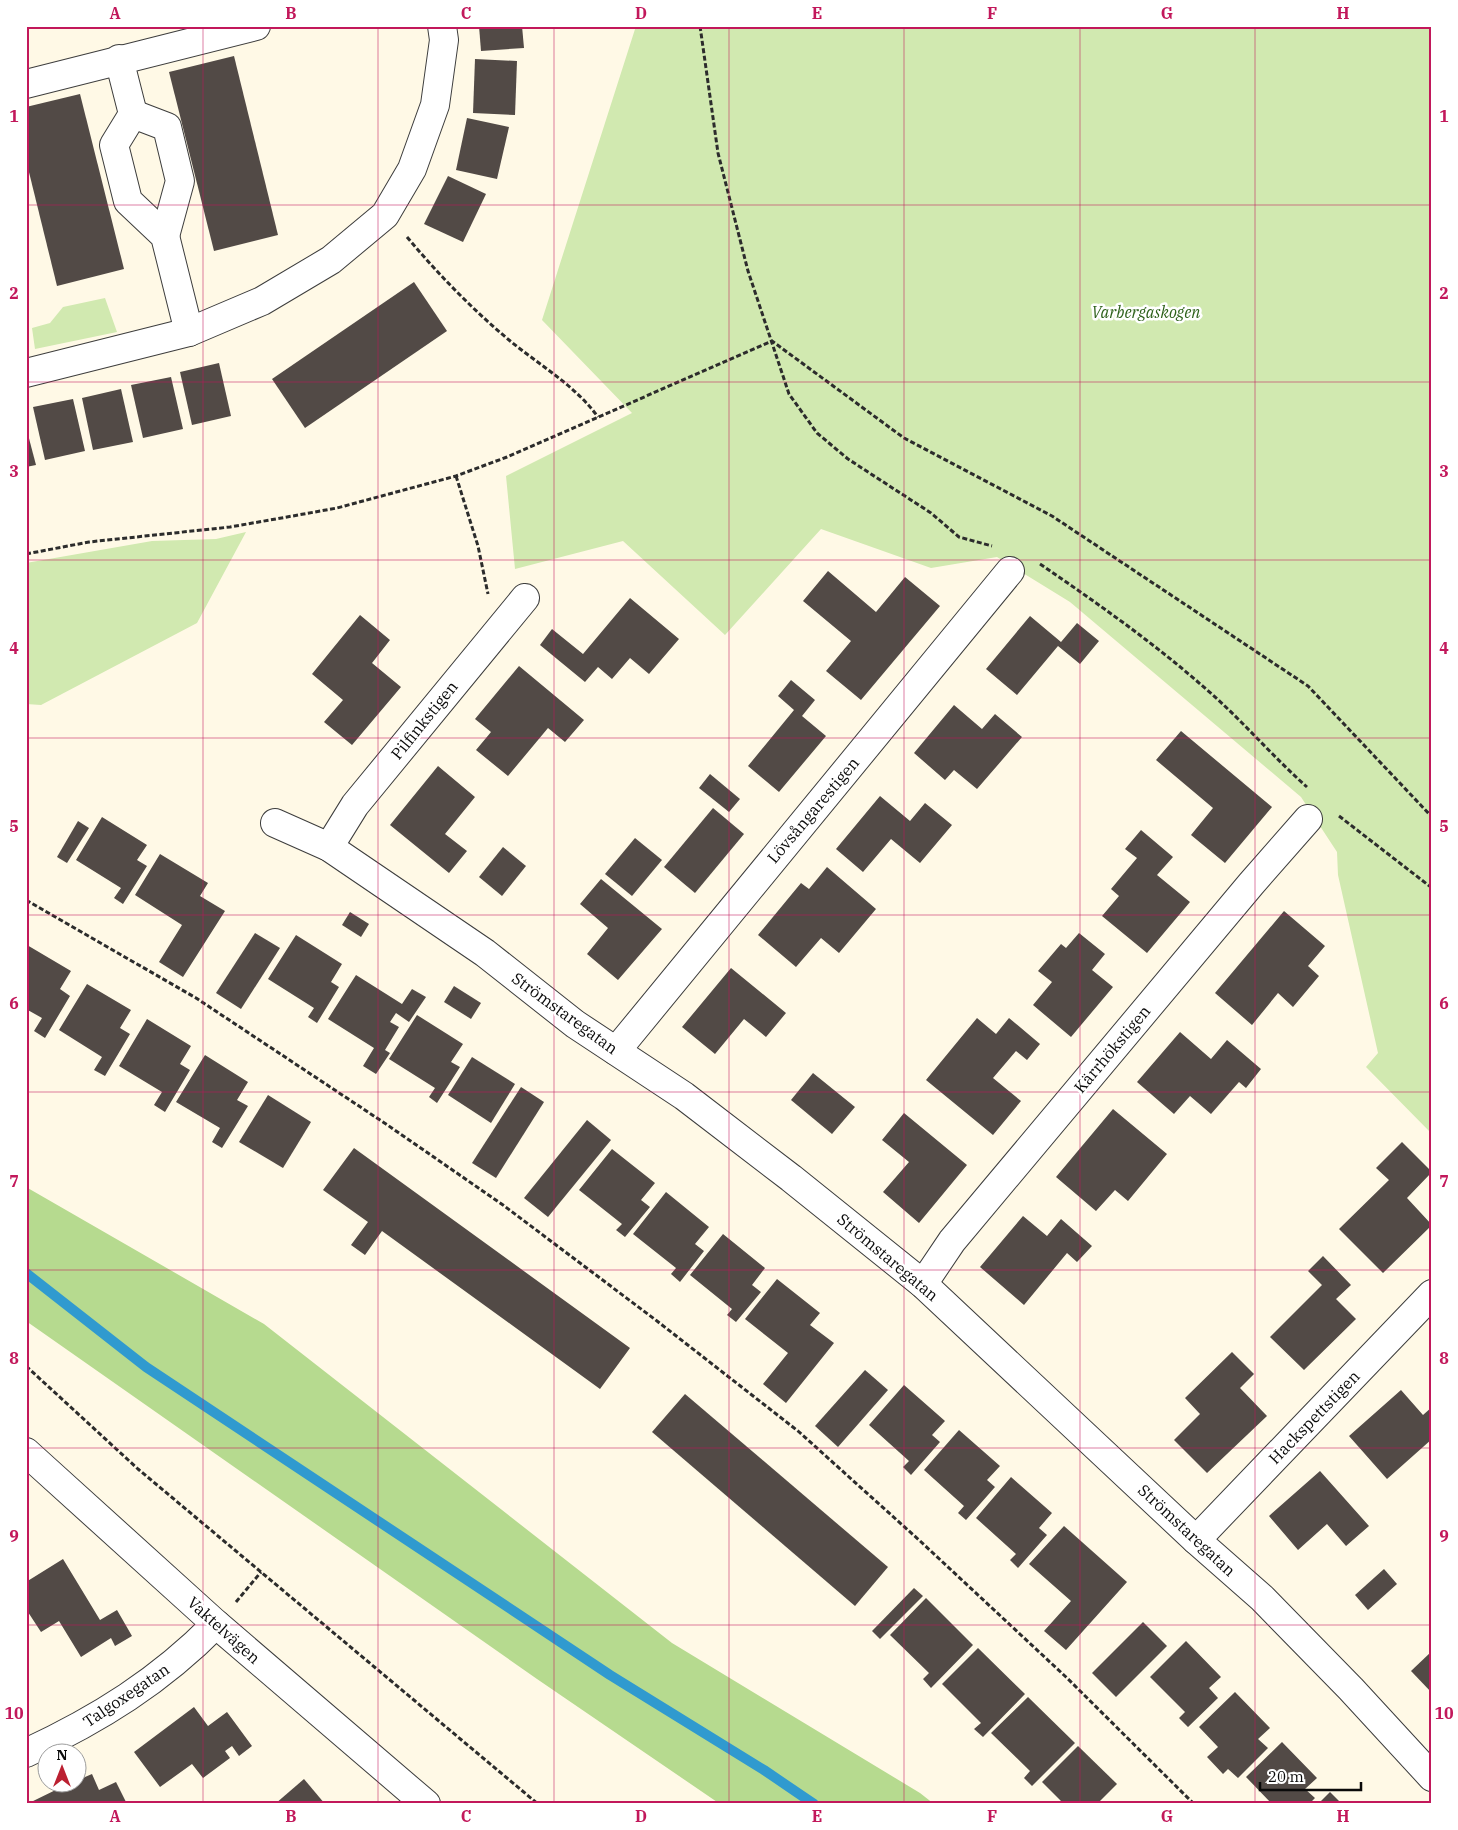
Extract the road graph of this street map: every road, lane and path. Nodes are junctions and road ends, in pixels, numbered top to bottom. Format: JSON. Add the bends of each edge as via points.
{"nodes":[{"id":1,"x":256,"y":26,"type":"edge"},
{"id":2,"x":442,"y":26,"type":"edge"},
{"id":3,"x":700,"y":26,"type":"edge"},
{"id":4,"x":119,"y":59,"type":"junction"},
{"id":5,"x":26,"y":84,"type":"edge"},
{"id":6,"x":134,"y":114,"type":"junction"},
{"id":7,"x":385,"y":215,"type":"junction"},
{"id":8,"x":165,"y":236,"type":"junction"},
{"id":9,"x":189,"y":332,"type":"junction"},
{"id":10,"x":772,"y":340,"type":"junction"},
{"id":11,"x":26,"y":373,"type":"edge"},
{"id":12,"x":598,"y":417,"type":"junction"},
{"id":13,"x":456,"y":476,"type":"junction"},
{"id":14,"x":997,"y":547,"type":"dead end"},
{"id":15,"x":26,"y":554,"type":"edge"},
{"id":16,"x":1022,"y":566,"type":"joint"},
{"id":17,"x":525,"y":598,"type":"dead end"},
{"id":18,"x":498,"y":630,"type":"junction"},
{"id":19,"x":1311,"y":791,"type":"dead end"},
{"id":20,"x":1337,"y":814,"type":"dead end"},
{"id":21,"x":1432,"y":817,"type":"edge"},
{"id":22,"x":1308,"y":819,"type":"dead end"},
{"id":23,"x":275,"y":823,"type":"dead end"},
{"id":24,"x":329,"y":847,"type":"junction"},
{"id":25,"x":1432,"y":888,"type":"edge"},
{"id":26,"x":26,"y":900,"type":"edge"},
{"id":27,"x":616,"y":1051,"type":"junction"},
{"id":28,"x":923,"y":1284,"type":"junction"},
{"id":29,"x":1432,"y":1294,"type":"edge"},
{"id":30,"x":26,"y":1366,"type":"edge"},
{"id":31,"x":26,"y":1452,"type":"edge"},
{"id":32,"x":1196,"y":1540,"type":"junction"},
{"id":33,"x":261,"y":1572,"type":"junction"},
{"id":34,"x":216,"y":1624,"type":"junction"},
{"id":35,"x":26,"y":1753,"type":"edge"},
{"id":36,"x":1432,"y":1777,"type":"edge"},
{"id":37,"x":536,"y":1803,"type":"edge"},
{"id":38,"x":426,"y":1804,"type":"edge"},
{"id":39,"x":1194,"y":1804,"type":"edge"}],
"edges":[{"from":1,"to":4,"type":"street"},
{"from":2,"to":7,"type":"street","via":[[444,40],[435,105],[412,169]]},
{"from":3,"to":10,"type":"path","via":[[718,152],[748,272]]},
{"from":4,"to":5,"type":"street"},
{"from":4,"to":6,"type":"street"},
{"from":6,"to":8,"type":"street","via":[[114,145],[128,201]]},
{"from":6,"to":8,"type":"street","via":[[166,127],[180,181]]},
{"from":7,"to":9,"type":"street","via":[[331,260],[262,301]]},
{"from":7,"to":12,"type":"path","via":[[488,322],[585,399]]},
{"from":8,"to":9,"type":"street"},
{"from":9,"to":11,"type":"street"},
{"from":10,"to":12,"type":"path"},
{"from":10,"to":14,"type":"path","via":[[789,394],[817,433],[848,460],[931,513],[959,537]]},
{"from":10,"to":21,"type":"path","via":[[904,438],[1052,516],[1308,686]]},
{"from":12,"to":13,"type":"path"},
{"from":13,"to":15,"type":"path","via":[[337,508],[277,519],[89,542]]},
{"from":13,"to":18,"type":"path","via":[[478,546]]},
{"from":16,"to":19,"type":"path","via":[[1098,604],[1169,658],[1208,691]]},
{"from":16,"to":27,"type":"street","name":"Lövsångarestigen"},
{"from":17,"to":18,"type":"street","name":"Pilfinkstigen"},
{"from":18,"to":24,"type":"street","name":"Pilfinkstigen","via":[[355,805]]},
{"from":20,"to":25,"type":"path"},
{"from":22,"to":28,"type":"street","name":"Kärrhökstigen","via":[[952,1241]]},
{"from":23,"to":24,"type":"street","name":"Strömstaregatan"},
{"from":24,"to":27,"type":"street","name":"Strömstaregatan","via":[[485,953],[575,1024]]},
{"from":26,"to":39,"type":"path","via":[[196,998],[386,1124],[503,1205],[657,1321],[798,1431],[1066,1677]]},
{"from":27,"to":28,"type":"street","name":"Strömstaregatan","via":[[684,1096]]},
{"from":28,"to":32,"type":"street","name":"Strömstaregatan"},
{"from":29,"to":32,"type":"street","name":"Hackspettstigen"},
{"from":30,"to":33,"type":"path","via":[[138,1469]]},
{"from":31,"to":34,"type":"street","name":"Vaktelvägen"},
{"from":32,"to":36,"type":"street","name":"Strömstaregatan","via":[[1262,1598]]},
{"from":33,"to":34,"type":"path"},
{"from":33,"to":37,"type":"path"},
{"from":34,"to":35,"type":"street","name":"Talgoxegatan","via":[[151,1682],[70,1733]]},
{"from":34,"to":38,"type":"street","name":"Vaktelvägen"}]}
